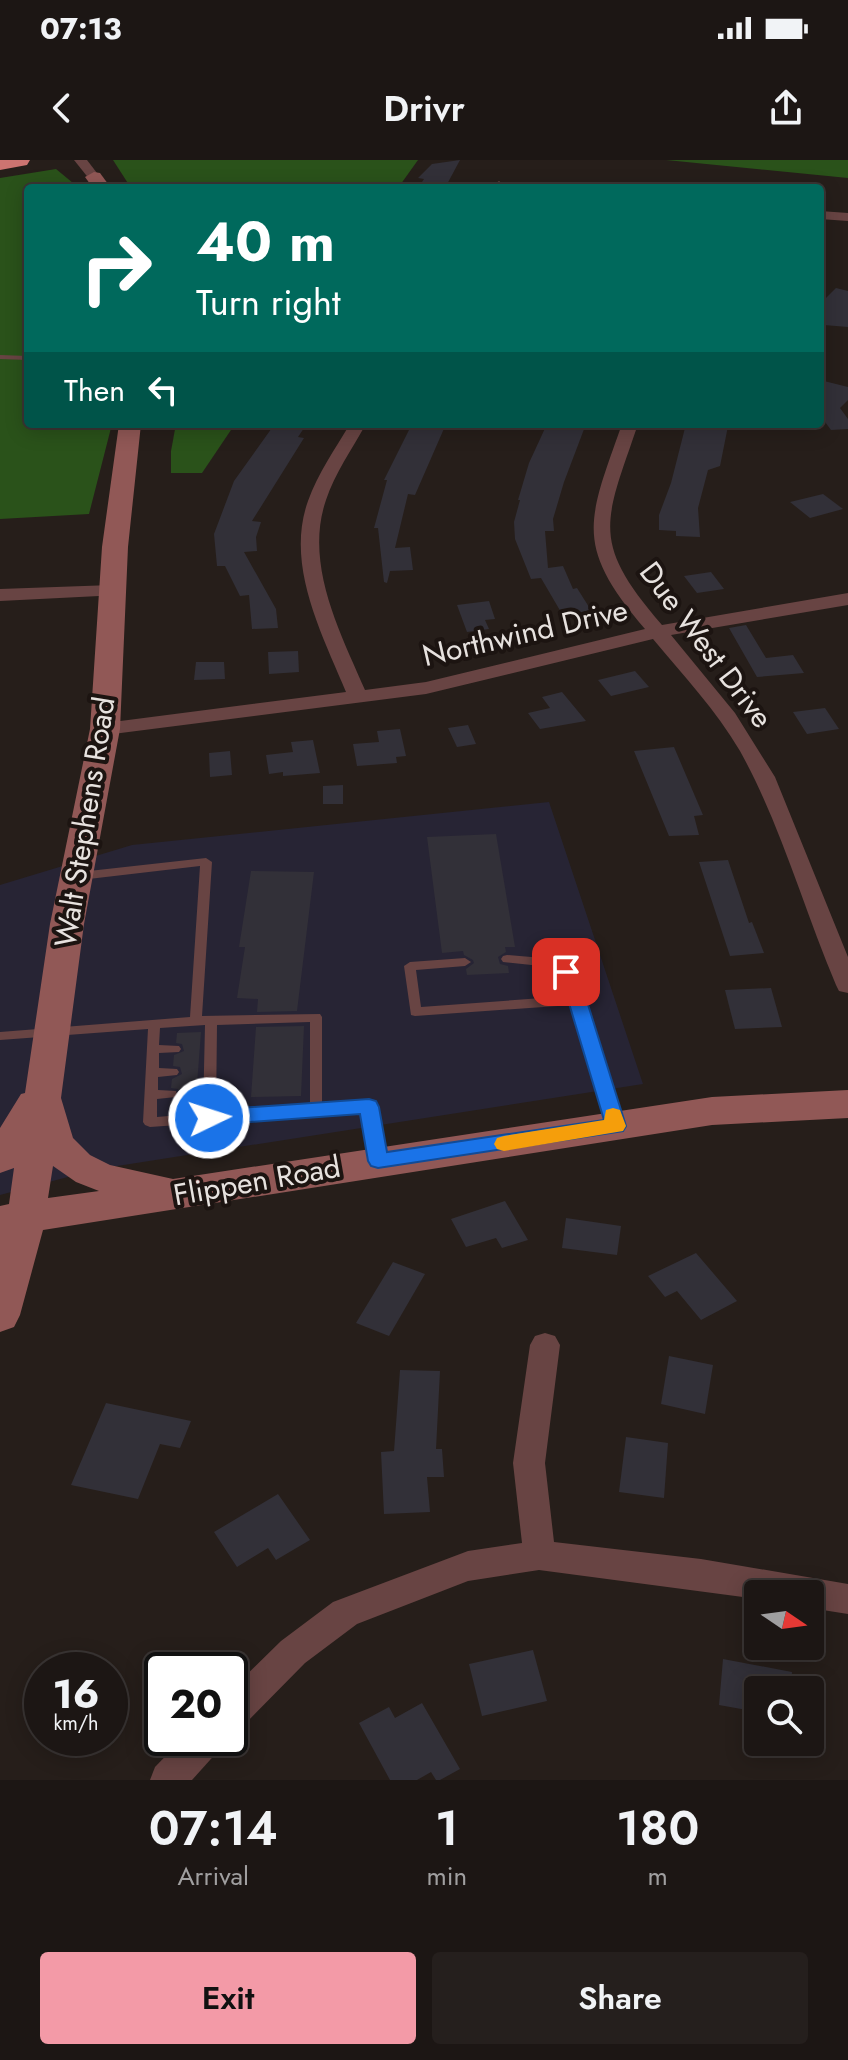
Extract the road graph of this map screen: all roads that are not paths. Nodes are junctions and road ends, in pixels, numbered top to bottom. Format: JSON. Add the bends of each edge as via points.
{"nodes":[{"id":1,"x":19,"y":160,"type":"edge"},
{"id":2,"x":80,"y":160,"type":"edge"},
{"id":3,"x":0,"y":163,"type":"edge"},
{"id":4,"x":98,"y":182,"type":"edge"},
{"id":5,"x":824,"y":215,"type":"edge"},
{"id":6,"x":848,"y":217,"type":"edge"},
{"id":7,"x":0,"y":357,"type":"edge"},
{"id":8,"x":24,"y":358,"type":"edge"},
{"id":9,"x":130,"y":428,"type":"edge"},
{"id":10,"x":356,"y":428,"type":"edge"},
{"id":11,"x":629,"y":428,"type":"edge"},
{"id":12,"x":112,"y":591,"type":"junction"},
{"id":13,"x":0,"y":595,"type":"edge"},
{"id":14,"x":848,"y":599,"type":"edge"},
{"id":15,"x":657,"y":632,"type":"junction"},
{"id":16,"x":358,"y":698,"type":"junction"},
{"id":17,"x":105,"y":729,"type":"junction"},
{"id":18,"x":76,"y":876,"type":"junction"},
{"id":19,"x":507,"y":959,"type":"dead end"},
{"id":20,"x":465,"y":962,"type":"dead end"},
{"id":21,"x":848,"y":985,"type":"edge"},
{"id":22,"x":577,"y":1000,"type":"junction"},
{"id":23,"x":211,"y":1020,"type":"junction"},
{"id":24,"x":196,"y":1021,"type":"junction"},
{"id":25,"x":154,"y":1025,"type":"junction"},
{"id":26,"x":52,"y":1034,"type":"junction"},
{"id":27,"x":0,"y":1036,"type":"edge"},
{"id":28,"x":153,"y":1049,"type":"junction"},
{"id":29,"x":175,"y":1049,"type":"dead end"},
{"id":30,"x":173,"y":1072,"type":"dead end"},
{"id":31,"x":152,"y":1073,"type":"junction"},
{"id":32,"x":42,"y":1090,"type":"junction"},
{"id":33,"x":171,"y":1094,"type":"dead end"},
{"id":34,"x":151,"y":1095,"type":"junction"},
{"id":35,"x":848,"y":1104,"type":"edge"},
{"id":36,"x":316,"y":1110,"type":"junction"},
{"id":37,"x":209,"y":1118,"type":"junction"},
{"id":38,"x":616,"y":1126,"type":"junction"},
{"id":39,"x":0,"y":1159,"type":"edge"},
{"id":40,"x":378,"y":1161,"type":"junction"},
{"id":41,"x":185,"y":1194,"type":"junction"},
{"id":42,"x":13,"y":1219,"type":"edge"},
{"id":43,"x":0,"y":1315,"type":"edge"},
{"id":44,"x":545,"y":1345,"type":"dead end"},
{"id":45,"x":539,"y":1555,"type":"junction"},
{"id":46,"x":848,"y":1599,"type":"edge"},
{"id":47,"x":248,"y":1697,"type":"edge"},
{"id":48,"x":190,"y":1756,"type":"edge"},
{"id":49,"x":168,"y":1780,"type":"edge"}],
"edges":[{"from":1,"to":3,"type":"highway"},
{"from":2,"to":4,"type":"street"},
{"from":5,"to":6,"type":"street"},
{"from":7,"to":8,"type":"lane"},
{"from":9,"to":12,"type":"street","name":"Walt Stephens Road"},
{"from":10,"to":16,"type":"street","via":[[323,487],[311,523],[310,555],[325,616]]},
{"from":11,"to":15,"type":"street","name":"Due West Drive","via":[[600,525],[604,554],[625,595]]},
{"from":12,"to":13,"type":"street"},
{"from":12,"to":17,"type":"street","name":"Walt Stephens Road"},
{"from":14,"to":15,"type":"street","name":"Northwind Drive"},
{"from":15,"to":16,"type":"street","name":"Northwind Drive","via":[[479,677]]},
{"from":15,"to":21,"type":"street","name":"Due West Drive","via":[[748,748],[770,789]]},
{"from":16,"to":17,"type":"street","name":"Northwind Drive"},
{"from":17,"to":18,"type":"street","name":"Walt Stephens Road"},
{"from":18,"to":24,"type":"lane","via":[[206,862]]},
{"from":18,"to":26,"type":"street","name":"Walt Stephens Road"},
{"from":19,"to":22,"type":"lane","via":[[543,962],[566,972]]},
{"from":20,"to":22,"type":"lane","via":[[410,966],[415,1012]]},
{"from":22,"to":38,"type":"lane"},
{"from":23,"to":24,"type":"lane"},
{"from":23,"to":36,"type":"lane","via":[[316,1017]]},
{"from":23,"to":37,"type":"lane","via":[[203,1094]]},
{"from":24,"to":25,"type":"lane"},
{"from":25,"to":26,"type":"lane"},
{"from":25,"to":28,"type":"lane"},
{"from":26,"to":27,"type":"lane"},
{"from":26,"to":32,"type":"street","name":"Walt Stephens Road"},
{"from":28,"to":29,"type":"lane"},
{"from":28,"to":31,"type":"lane"},
{"from":30,"to":31,"type":"lane"},
{"from":31,"to":34,"type":"lane"},
{"from":32,"to":39,"type":"street"},
{"from":32,"to":41,"type":"street","via":[[58,1147],[78,1165],[114,1181]]},
{"from":32,"to":42,"type":"street","name":"Walt Stephens Road"},
{"from":33,"to":34,"type":"lane"},
{"from":34,"to":37,"type":"lane","via":[[150,1122]]},
{"from":35,"to":38,"type":"street","name":"Flippen Road","via":[[712,1111]]},
{"from":36,"to":37,"type":"lane"},
{"from":36,"to":40,"type":"lane","via":[[369,1107]]},
{"from":38,"to":40,"type":"street","name":"Flippen Road"},
{"from":40,"to":41,"type":"street","name":"Flippen Road"},
{"from":41,"to":42,"type":"street","name":"Flippen Road"},
{"from":42,"to":43,"type":"street","name":"Walt Stephens Road"},
{"from":44,"to":45,"type":"street","via":[[529,1463]]},
{"from":45,"to":46,"type":"street","via":[[701,1574]]},
{"from":45,"to":47,"type":"street","via":[[468,1566],[345,1613],[293,1652]]},
{"from":48,"to":49,"type":"street"}]}
